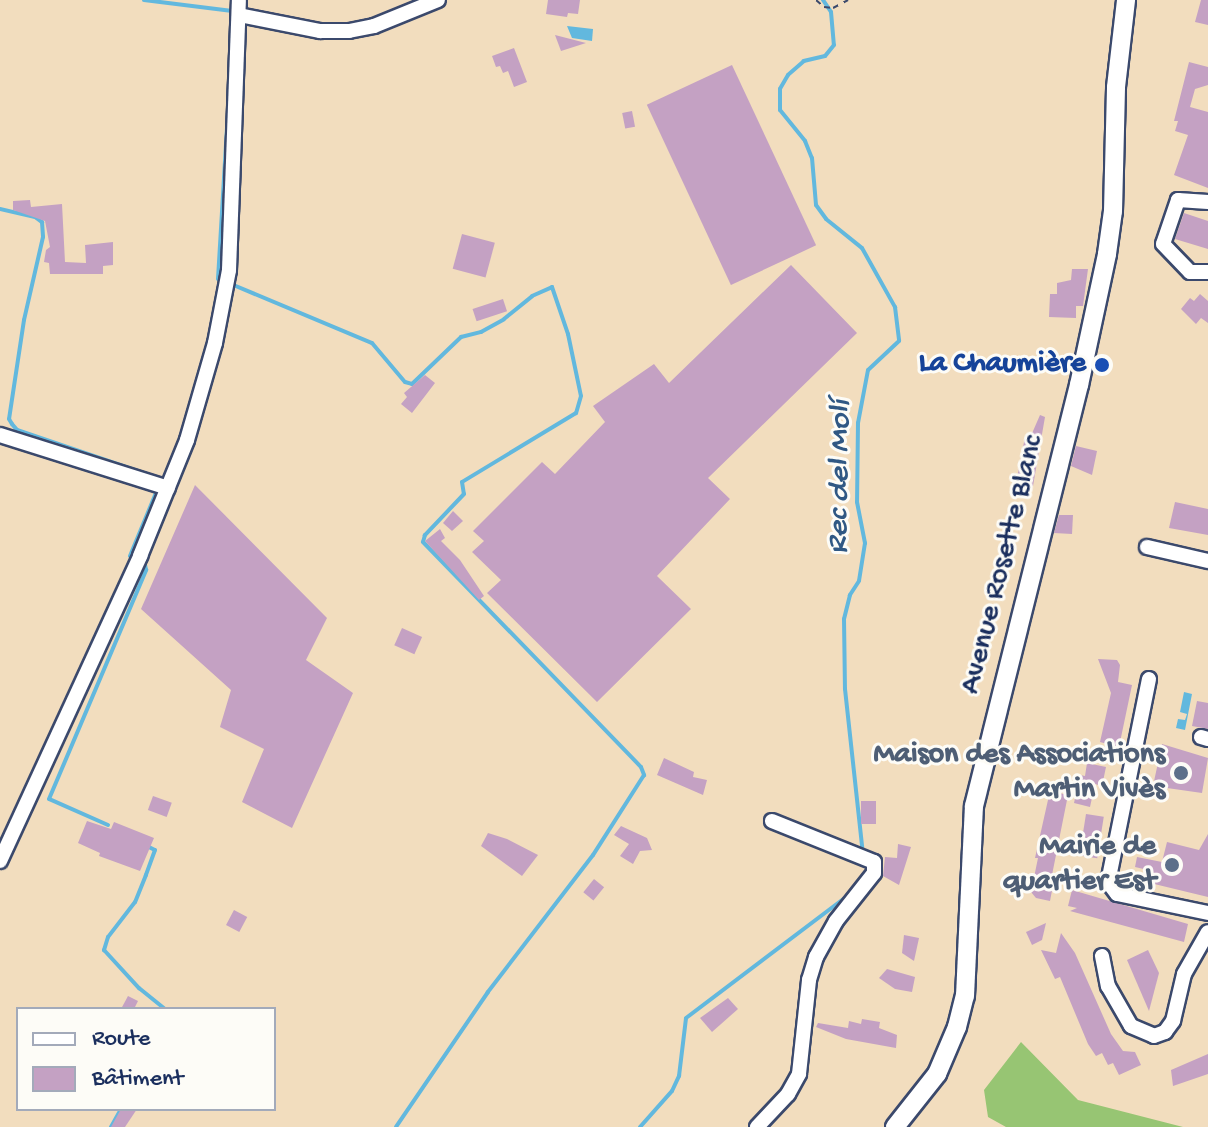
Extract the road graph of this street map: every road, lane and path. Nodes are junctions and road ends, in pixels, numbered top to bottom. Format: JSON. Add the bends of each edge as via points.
{"nodes":[{"id":1,"x":438,"y":0,"type":"edge"},
{"id":2,"x":816,"y":0,"type":"edge"},
{"id":3,"x":848,"y":0,"type":"edge"},
{"id":4,"x":1126,"y":0,"type":"edge"},
{"id":5,"x":239,"y":7,"type":"edge"},
{"id":6,"x":1208,"y":202,"type":"edge"},
{"id":7,"x":1208,"y":272,"type":"edge"},
{"id":8,"x":0,"y":435,"type":"edge"},
{"id":9,"x":161,"y":485,"type":"junction"},
{"id":10,"x":1147,"y":547,"type":"dead end"},
{"id":11,"x":1208,"y":561,"type":"edge"},
{"id":12,"x":1149,"y":679,"type":"dead end"},
{"id":13,"x":772,"y":821,"type":"dead end"},
{"id":14,"x":0,"y":861,"type":"edge"},
{"id":15,"x":1208,"y":913,"type":"edge"},
{"id":16,"x":1208,"y":932,"type":"edge"},
{"id":17,"x":1102,"y":956,"type":"dead end"},
{"id":18,"x":757,"y":1127,"type":"edge"},
{"id":19,"x":895,"y":1127,"type":"edge"}],
"edges":[{"from":1,"to":5,"type":"street","via":[[349,31],[320,31]]},
{"from":2,"to":3,"type":"path","via":[[833,8]]},
{"from":4,"to":19,"type":"main road","name":"Avenue Rosette Blanc","via":[[1107,254],[974,806],[965,996],[937,1074]]},
{"from":5,"to":9,"type":"street","via":[[229,270],[187,440]]},
{"from":6,"to":7,"type":"street","via":[[1178,200],[1163,244],[1190,272]]},
{"from":8,"to":9,"type":"street"},
{"from":9,"to":14,"type":"street","via":[[128,584]]},
{"from":10,"to":11,"type":"street"},
{"from":12,"to":15,"type":"street","via":[[1108,882],[1117,894]]},
{"from":13,"to":18,"type":"street","via":[[874,862],[874,873],[816,957],[799,1074]]},
{"from":16,"to":17,"type":"street","via":[[1184,974],[1173,1021],[1154,1036],[1131,1026],[1108,986]]}]}
